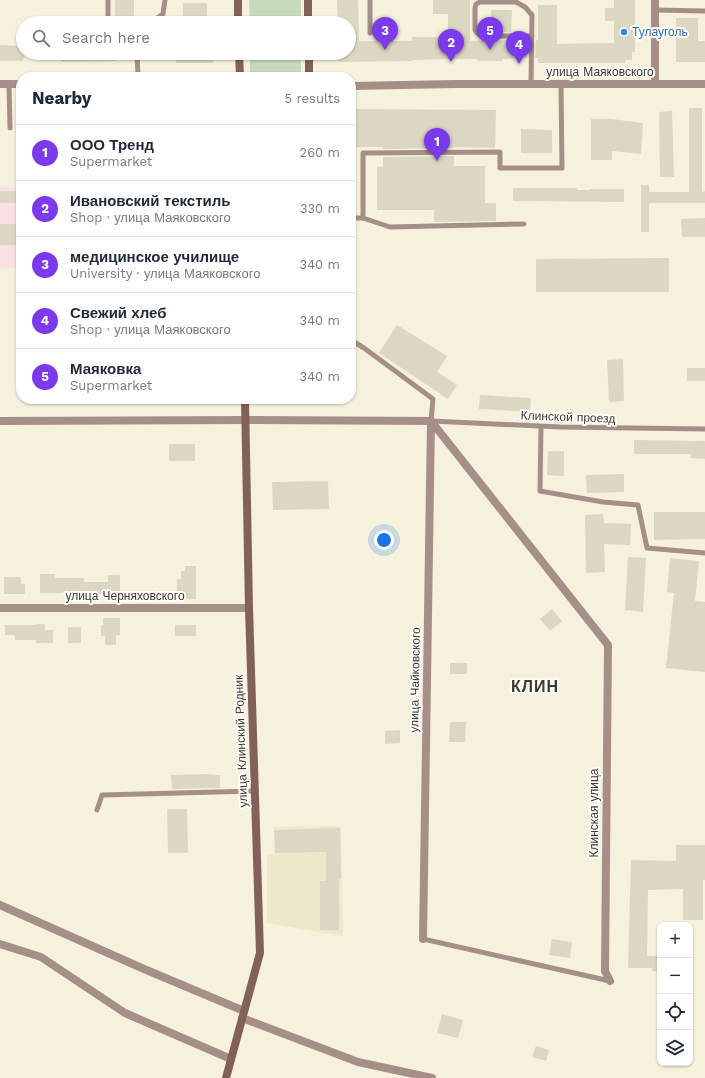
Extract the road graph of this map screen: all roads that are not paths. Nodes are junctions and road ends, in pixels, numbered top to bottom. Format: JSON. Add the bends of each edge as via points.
{"nodes":[{"id":1,"x":108,"y":0,"type":"edge"},
{"id":2,"x":165,"y":0,"type":"edge"},
{"id":3,"x":238,"y":0,"type":"edge"},
{"id":4,"x":308,"y":0,"type":"edge"},
{"id":5,"x":370,"y":0,"type":"edge"},
{"id":6,"x":655,"y":0,"type":"edge"},
{"id":7,"x":655,"y":10,"type":"junction"},
{"id":8,"x":705,"y":11,"type":"edge"},
{"id":9,"x":108,"y":16,"type":"edge"},
{"id":10,"x":160,"y":16,"type":"edge"},
{"id":11,"x":238,"y":16,"type":"edge"},
{"id":12,"x":308,"y":16,"type":"edge"},
{"id":13,"x":370,"y":33,"type":"dead end"},
{"id":14,"x":532,"y":36,"type":"junction"},
{"id":15,"x":137,"y":60,"type":"edge"},
{"id":16,"x":239,"y":60,"type":"edge"},
{"id":17,"x":308,"y":60,"type":"edge"},
{"id":18,"x":138,"y":72,"type":"edge"},
{"id":19,"x":240,"y":72,"type":"edge"},
{"id":20,"x":308,"y":72,"type":"edge"},
{"id":21,"x":0,"y":84,"type":"edge"},
{"id":22,"x":9,"y":84,"type":"junction"},
{"id":23,"x":16,"y":84,"type":"edge"},
{"id":24,"x":531,"y":84,"type":"junction"},
{"id":25,"x":562,"y":84,"type":"junction"},
{"id":26,"x":655,"y":84,"type":"junction"},
{"id":27,"x":705,"y":84,"type":"edge"},
{"id":28,"x":356,"y":86,"type":"edge"},
{"id":29,"x":10,"y":128,"type":"dead end"},
{"id":30,"x":356,"y":218,"type":"edge"},
{"id":31,"x":363,"y":218,"type":"junction"},
{"id":32,"x":524,"y":224,"type":"dead end"},
{"id":33,"x":356,"y":343,"type":"edge"},
{"id":34,"x":245,"y":404,"type":"edge"},
{"id":35,"x":246,"y":420,"type":"junction"},
{"id":36,"x":0,"y":421,"type":"edge"},
{"id":37,"x":432,"y":421,"type":"junction"},
{"id":38,"x":541,"y":426,"type":"junction"},
{"id":39,"x":705,"y":429,"type":"edge"},
{"id":40,"x":705,"y":553,"type":"edge"},
{"id":41,"x":0,"y":608,"type":"edge"},
{"id":42,"x":249,"y":608,"type":"junction"},
{"id":43,"x":255,"y":791,"type":"junction"},
{"id":44,"x":96,"y":810,"type":"dead end"},
{"id":45,"x":0,"y":905,"type":"edge"},
{"id":46,"x":423,"y":939,"type":"joint"},
{"id":47,"x":0,"y":944,"type":"edge"},
{"id":48,"x":610,"y":981,"type":"joint"},
{"id":49,"x":243,"y":1015,"type":"junction"},
{"id":50,"x":231,"y":1059,"type":"junction"},
{"id":51,"x":226,"y":1078,"type":"edge"},
{"id":52,"x":432,"y":1078,"type":"edge"}],
"edges":[{"from":1,"to":9,"type":"lane"},
{"from":2,"to":10,"type":"lane","via":[[163,14]]},
{"from":3,"to":11,"type":"main road"},
{"from":4,"to":12,"type":"main road"},
{"from":5,"to":13,"type":"lane"},
{"from":6,"to":7,"type":"street"},
{"from":7,"to":8,"type":"lane"},
{"from":7,"to":26,"type":"street"},
{"from":14,"to":14,"type":"lane","via":[[477,34],[474,8],[476,4],[516,2],[525,7],[532,15]]},
{"from":14,"to":24,"type":"lane"},
{"from":15,"to":18,"type":"lane"},
{"from":16,"to":19,"type":"main road"},
{"from":17,"to":20,"type":"main road"},
{"from":21,"to":22,"type":"street"},
{"from":22,"to":23,"type":"street"},
{"from":22,"to":29,"type":"lane"},
{"from":24,"to":25,"type":"street","name":"улица Маяковского"},
{"from":24,"to":28,"type":"street","name":"улица Маяковского"},
{"from":25,"to":26,"type":"street","name":"улица Маяковского"},
{"from":25,"to":31,"type":"lane","via":[[562,168],[500,168],[500,152],[363,153]]},
{"from":26,"to":27,"type":"street","name":"улица Маяковского"},
{"from":30,"to":31,"type":"lane"},
{"from":31,"to":32,"type":"lane","via":[[390,227]]},
{"from":33,"to":37,"type":"lane","via":[[433,399]]},
{"from":34,"to":35,"type":"main road","name":"улица Клинский Родник"},
{"from":35,"to":36,"type":"street"},
{"from":35,"to":37,"type":"street"},
{"from":35,"to":42,"type":"main road","name":"улица Клинский Родник"},
{"from":37,"to":38,"type":"lane","name":"Клинской проезд"},
{"from":37,"to":46,"type":"street","name":"улица Чайковского"},
{"from":37,"to":48,"type":"street","name":"Клинская улица","via":[[608,645],[606,971]]},
{"from":38,"to":39,"type":"lane","name":"Клинской проезд"},
{"from":38,"to":40,"type":"lane","via":[[540,490],[603,502],[638,505],[647,548]]},
{"from":41,"to":42,"type":"street","name":"улица Черняховского"},
{"from":42,"to":43,"type":"main road","name":"улица Клинский Родник"},
{"from":43,"to":44,"type":"lane","via":[[102,795]]},
{"from":43,"to":49,"type":"main road","name":"улица Клинский Родник","via":[[260,953]]},
{"from":45,"to":49,"type":"street"},
{"from":46,"to":48,"type":"lane"},
{"from":47,"to":50,"type":"street","via":[[41,958],[125,1013]]},
{"from":49,"to":50,"type":"main road","name":"улица Клинский Родник"},
{"from":49,"to":52,"type":"street","via":[[358,1062]]},
{"from":50,"to":51,"type":"main road","name":"улица Клинский Родник"}]}
